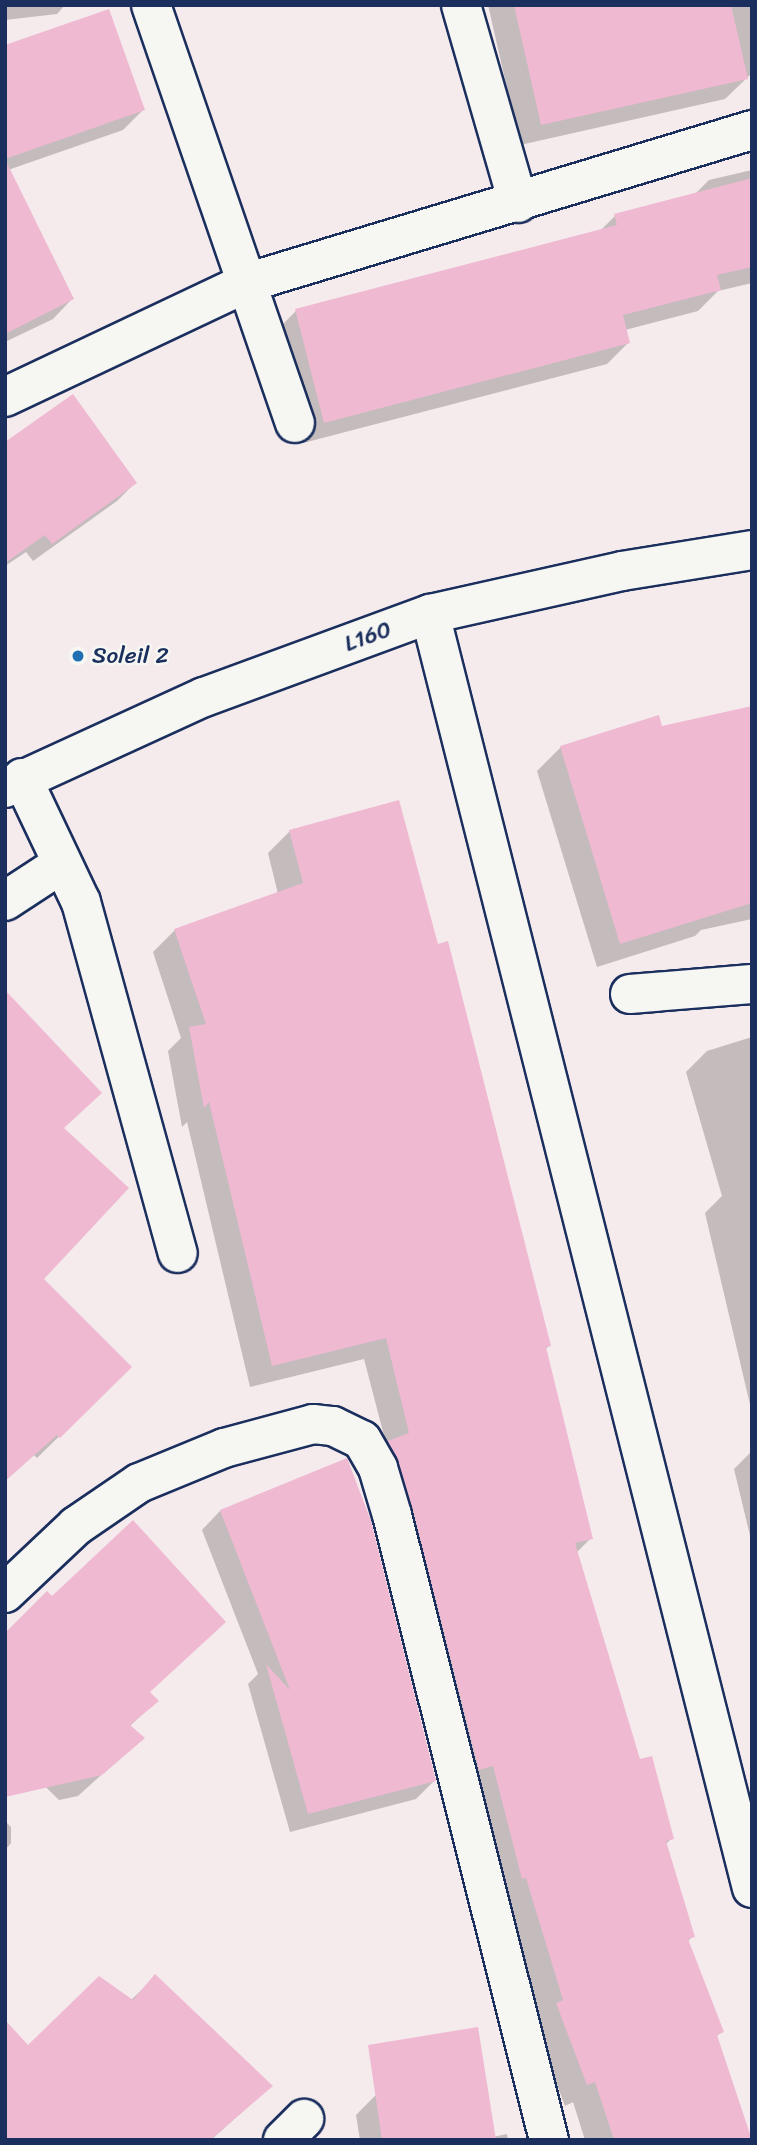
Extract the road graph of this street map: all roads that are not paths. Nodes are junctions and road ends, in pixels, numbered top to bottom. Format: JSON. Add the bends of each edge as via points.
{"nodes":[{"id":1,"x":151,"y":5,"type":"edge"},
{"id":2,"x":461,"y":5,"type":"edge"},
{"id":3,"x":752,"y":130,"type":"edge"},
{"id":4,"x":518,"y":202,"type":"junction"},
{"id":5,"x":246,"y":283,"type":"junction"},
{"id":6,"x":5,"y":397,"type":"edge"},
{"id":7,"x":295,"y":423,"type":"dead end"},
{"id":8,"x":752,"y":550,"type":"edge"},
{"id":9,"x":430,"y":614,"type":"junction"},
{"id":10,"x":13,"y":783,"type":"edge"},
{"id":11,"x":60,"y":865,"type":"junction"},
{"id":12,"x":5,"y":901,"type":"edge"},
{"id":13,"x":752,"y":984,"type":"edge"},
{"id":14,"x":631,"y":994,"type":"dead end"},
{"id":15,"x":178,"y":1253,"type":"dead end"},
{"id":16,"x":5,"y":1593,"type":"edge"},
{"id":17,"x":752,"y":1888,"type":"edge"},
{"id":18,"x":549,"y":2140,"type":"edge"}],
"edges":[{"from":1,"to":5,"type":"street"},
{"from":2,"to":4,"type":"street"},
{"from":3,"to":4,"type":"street"},
{"from":4,"to":5,"type":"street"},
{"from":5,"to":6,"type":"street"},
{"from":5,"to":7,"type":"street"},
{"from":8,"to":9,"type":"street","name":"L160","via":[[622,571]]},
{"from":9,"to":10,"type":"street","name":"L160","via":[[204,697]]},
{"from":9,"to":17,"type":"street"},
{"from":10,"to":11,"type":"street"},
{"from":11,"to":12,"type":"street"},
{"from":11,"to":15,"type":"street","via":[[80,902]]},
{"from":13,"to":14,"type":"street"},
{"from":16,"to":18,"type":"street","via":[[76,1526],[139,1483],[224,1448],[313,1424],[333,1426],[362,1440],[378,1468],[392,1515]]}]}
